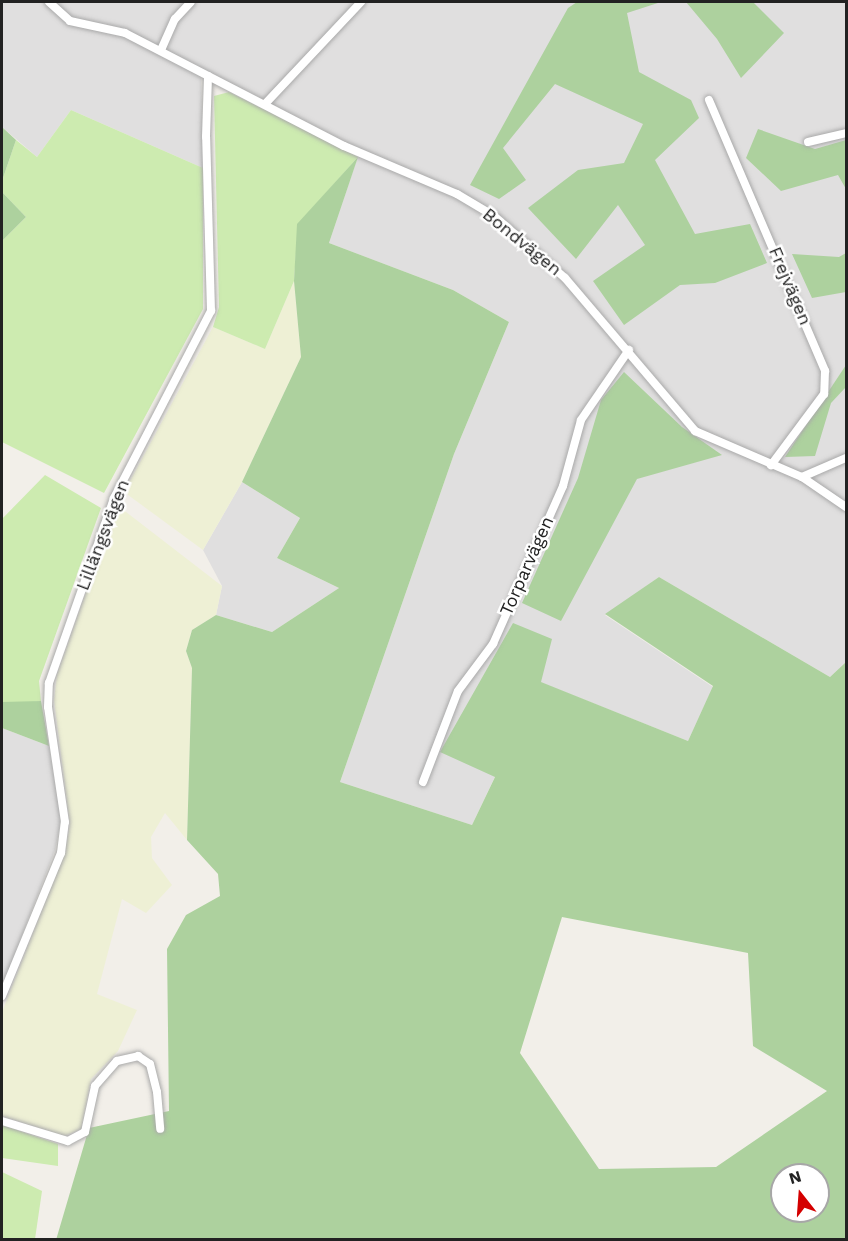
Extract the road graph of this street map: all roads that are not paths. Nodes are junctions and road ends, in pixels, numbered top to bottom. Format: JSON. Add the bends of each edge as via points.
{"nodes":[{"id":1,"x":49,"y":2,"type":"edge"},
{"id":2,"x":191,"y":2,"type":"edge"},
{"id":3,"x":361,"y":2,"type":"edge"},
{"id":4,"x":161,"y":50,"type":"junction"},
{"id":5,"x":208,"y":76,"type":"junction"},
{"id":6,"x":709,"y":100,"type":"dead end"},
{"id":7,"x":265,"y":104,"type":"junction"},
{"id":8,"x":846,"y":133,"type":"edge"},
{"id":9,"x":808,"y":142,"type":"dead end"},
{"id":10,"x":628,"y":350,"type":"junction"},
{"id":11,"x":846,"y":458,"type":"edge"},
{"id":12,"x":771,"y":465,"type":"junction"},
{"id":13,"x":802,"y":477,"type":"junction"},
{"id":14,"x":846,"y":507,"type":"edge"},
{"id":15,"x":423,"y":782,"type":"dead end"},
{"id":16,"x":2,"y":996,"type":"edge"},
{"id":17,"x":2,"y":1121,"type":"edge"},
{"id":18,"x":160,"y":1129,"type":"dead end"}],
"edges":[{"from":1,"to":4,"type":"street","name":"Bondvägen","via":[[70,21],[125,33]]},
{"from":2,"to":4,"type":"street","via":[[175,19]]},
{"from":3,"to":7,"type":"street"},
{"from":4,"to":5,"type":"street","name":"Bondvägen"},
{"from":5,"to":7,"type":"street","name":"Bondvägen"},
{"from":5,"to":16,"type":"street","name":"Lillängsvägen","via":[[206,137],[212,311],[114,498],[49,683],[48,707],[65,822],[61,853]]},
{"from":6,"to":12,"type":"street","name":"Frejvägen","via":[[825,371],[824,394]]},
{"from":7,"to":10,"type":"street","name":"Bondvägen","via":[[344,146],[457,194],[494,216],[565,278]]},
{"from":8,"to":9,"type":"street"},
{"from":10,"to":12,"type":"street","name":"Bondvägen","via":[[695,432]]},
{"from":10,"to":15,"type":"street","name":"Torparvägen","via":[[581,420],[563,486],[493,644],[458,691]]},
{"from":11,"to":13,"type":"street"},
{"from":12,"to":13,"type":"street","name":"Bondvägen"},
{"from":13,"to":14,"type":"street","name":"Bondvägen"},
{"from":17,"to":18,"type":"street","via":[[68,1141],[85,1132],[95,1086],[117,1061],[138,1056],[150,1064]]}]}
